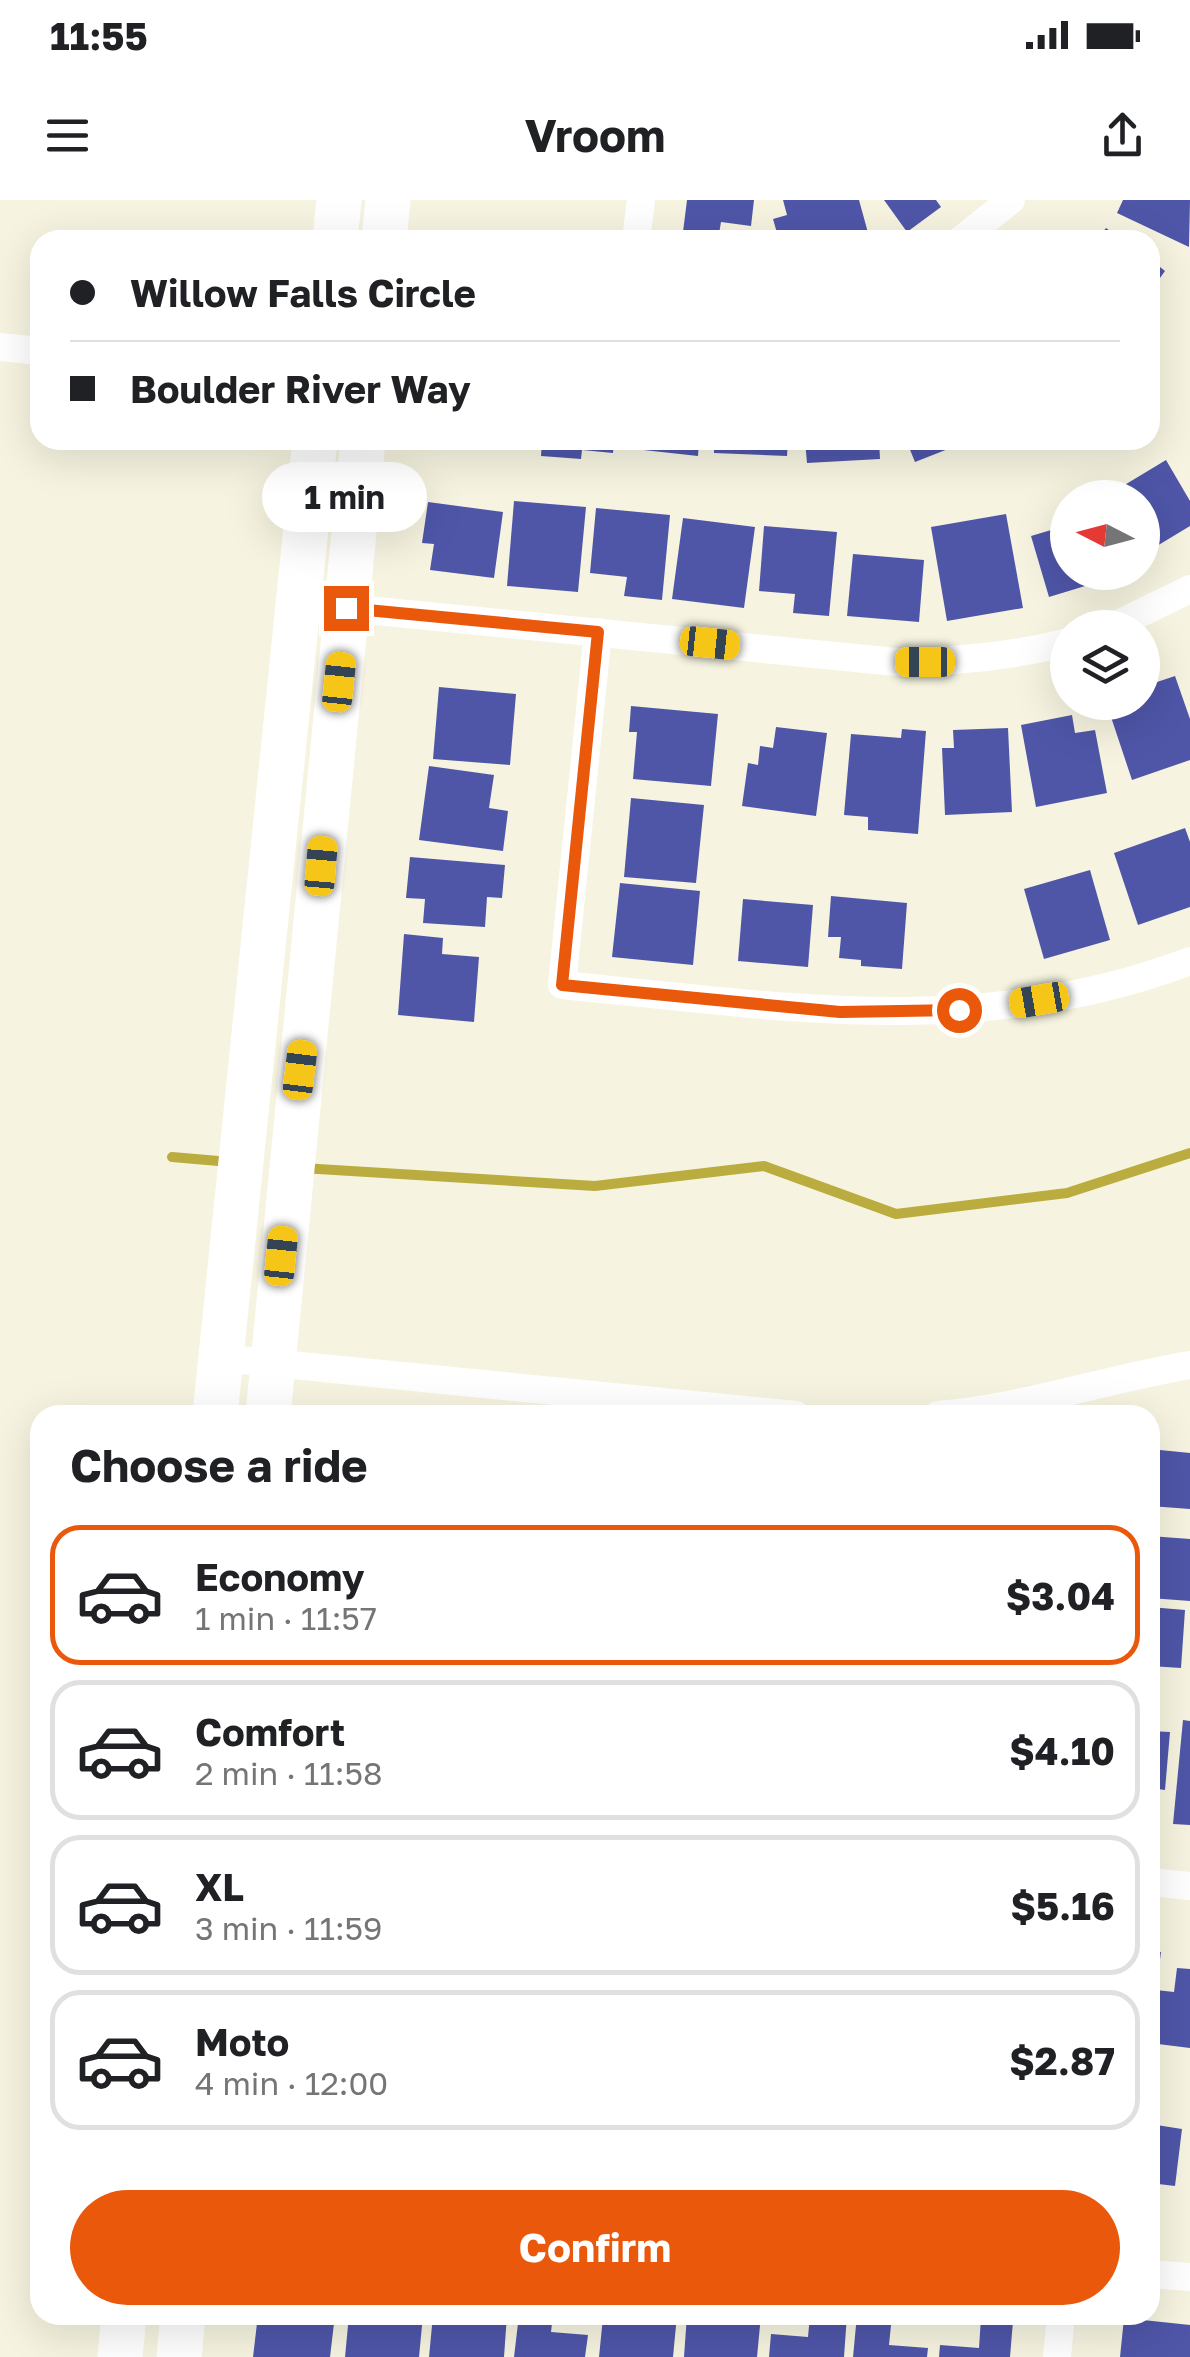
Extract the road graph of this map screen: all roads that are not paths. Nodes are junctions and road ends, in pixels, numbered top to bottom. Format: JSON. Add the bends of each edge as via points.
{"nodes":[{"id":1,"x":338,"y":200,"type":"edge"},
{"id":2,"x":388,"y":200,"type":"edge"},
{"id":3,"x":640,"y":200,"type":"edge"},
{"id":4,"x":1011,"y":200,"type":"edge"},
{"id":5,"x":336,"y":230,"type":"edge"},
{"id":6,"x":385,"y":230,"type":"edge"},
{"id":7,"x":637,"y":230,"type":"edge"},
{"id":8,"x":974,"y":230,"type":"edge"},
{"id":9,"x":0,"y":347,"type":"edge"},
{"id":10,"x":30,"y":351,"type":"edge"},
{"id":11,"x":314,"y":450,"type":"edge"},
{"id":12,"x":335,"y":450,"type":"edge"},
{"id":13,"x":362,"y":450,"type":"edge"},
{"id":14,"x":1190,"y":590,"type":"edge"},
{"id":15,"x":346,"y":608,"type":"junction"},
{"id":16,"x":1148,"y":610,"type":"edge"},
{"id":17,"x":598,"y":632,"type":"junction"},
{"id":18,"x":1050,"y":646,"type":"edge"},
{"id":19,"x":1190,"y":962,"type":"edge"},
{"id":20,"x":221,"y":1358,"type":"junction"},
{"id":21,"x":272,"y":1363,"type":"junction"},
{"id":22,"x":1190,"y":1364,"type":"edge"},
{"id":23,"x":1066,"y":1404,"type":"edge"},
{"id":24,"x":216,"y":1405,"type":"edge"},
{"id":25,"x":269,"y":1405,"type":"edge"},
{"id":26,"x":695,"y":1405,"type":"edge"},
{"id":27,"x":1160,"y":1883,"type":"edge"},
{"id":28,"x":1190,"y":1886,"type":"edge"},
{"id":29,"x":1160,"y":2275,"type":"edge"},
{"id":30,"x":1190,"y":2277,"type":"edge"},
{"id":31,"x":123,"y":2325,"type":"edge"},
{"id":32,"x":182,"y":2325,"type":"edge"},
{"id":33,"x":1060,"y":2325,"type":"edge"},
{"id":34,"x":120,"y":2357,"type":"edge"},
{"id":35,"x":178,"y":2357,"type":"edge"},
{"id":36,"x":1057,"y":2357,"type":"edge"}],
"edges":[{"from":1,"to":5,"type":"main road"},
{"from":2,"to":6,"type":"main road"},
{"from":3,"to":7,"type":"street"},
{"from":4,"to":8,"type":"street"},
{"from":9,"to":10,"type":"street"},
{"from":11,"to":20,"type":"main road"},
{"from":12,"to":15,"type":"main road","via":[[325,573]]},
{"from":13,"to":15,"type":"main road"},
{"from":14,"to":16,"type":"street"},
{"from":15,"to":17,"type":"street"},
{"from":15,"to":21,"type":"main road"},
{"from":17,"to":18,"type":"street","via":[[896,662],[954,662]]},
{"from":17,"to":19,"type":"street","via":[[562,985],[840,1012],[932,1013],[1092,991]]},
{"from":20,"to":21,"type":"street"},
{"from":20,"to":24,"type":"main road"},
{"from":21,"to":25,"type":"main road"},
{"from":21,"to":26,"type":"street"},
{"from":22,"to":23,"type":"street","via":[[1143,1373]]},
{"from":27,"to":28,"type":"street"},
{"from":29,"to":30,"type":"street"},
{"from":31,"to":34,"type":"main road"},
{"from":32,"to":35,"type":"main road"},
{"from":33,"to":36,"type":"street"}]}
